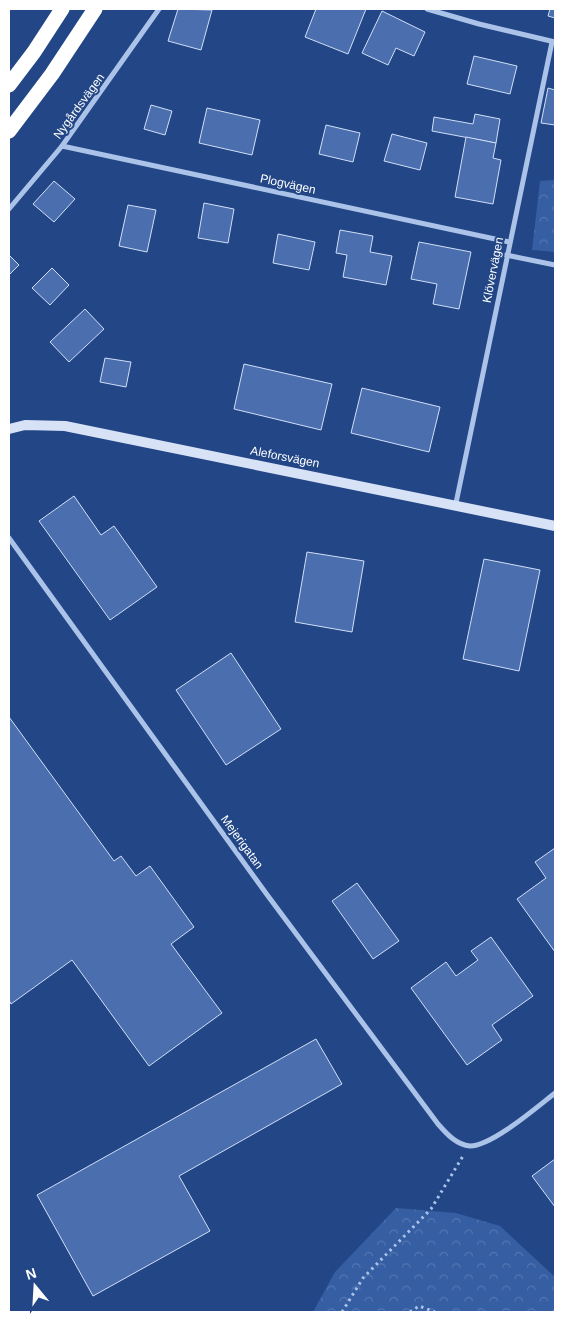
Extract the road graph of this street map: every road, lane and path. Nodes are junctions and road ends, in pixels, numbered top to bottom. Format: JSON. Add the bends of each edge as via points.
{"nodes":[{"id":1,"x":62,"y":9,"type":"edge"},
{"id":2,"x":95,"y":9,"type":"edge"},
{"id":3,"x":159,"y":9,"type":"edge"},
{"id":4,"x":428,"y":9,"type":"edge"},
{"id":5,"x":554,"y":42,"type":"edge"},
{"id":6,"x":9,"y":85,"type":"edge"},
{"id":7,"x":9,"y":131,"type":"edge"},
{"id":8,"x":62,"y":146,"type":"junction"},
{"id":9,"x":9,"y":209,"type":"edge"},
{"id":10,"x":508,"y":242,"type":"junction"},
{"id":11,"x":506,"y":255,"type":"junction"},
{"id":12,"x":555,"y":265,"type":"edge"},
{"id":13,"x":9,"y":429,"type":"edge"},
{"id":14,"x":456,"y":504,"type":"junction"},
{"id":15,"x":555,"y":526,"type":"edge"},
{"id":16,"x":9,"y":538,"type":"edge"},
{"id":17,"x":555,"y":1093,"type":"edge"},
{"id":18,"x":469,"y":1146,"type":"junction"},
{"id":19,"x":342,"y":1312,"type":"edge"},
{"id":20,"x":410,"y":1312,"type":"edge"},
{"id":21,"x":435,"y":1312,"type":"edge"}],
"edges":[{"from":1,"to":6,"type":"highway"},
{"from":2,"to":7,"type":"highway"},
{"from":3,"to":8,"type":"street","name":"Nygårdsvägen"},
{"from":4,"to":5,"type":"street"},
{"from":5,"to":10,"type":"street","name":"Klövervägen"},
{"from":8,"to":9,"type":"street","name":"Nygårdsvägen"},
{"from":8,"to":10,"type":"street","name":"Plogvägen"},
{"from":10,"to":11,"type":"street","name":"Klövervägen"},
{"from":11,"to":12,"type":"street"},
{"from":11,"to":14,"type":"street","name":"Klövervägen"},
{"from":13,"to":14,"type":"street","name":"Aleforsvägen","via":[[25,425],[65,426]]},
{"from":14,"to":15,"type":"street","name":"Aleforsvägen"},
{"from":16,"to":18,"type":"street","name":"Mejerigatan","via":[[438,1124],[452,1139]]},
{"from":17,"to":18,"type":"street","via":[[494,1138]]},
{"from":18,"to":19,"type":"path","via":[[431,1209],[363,1278]]},
{"from":20,"to":21,"type":"path","via":[[420,1306]]}]}
